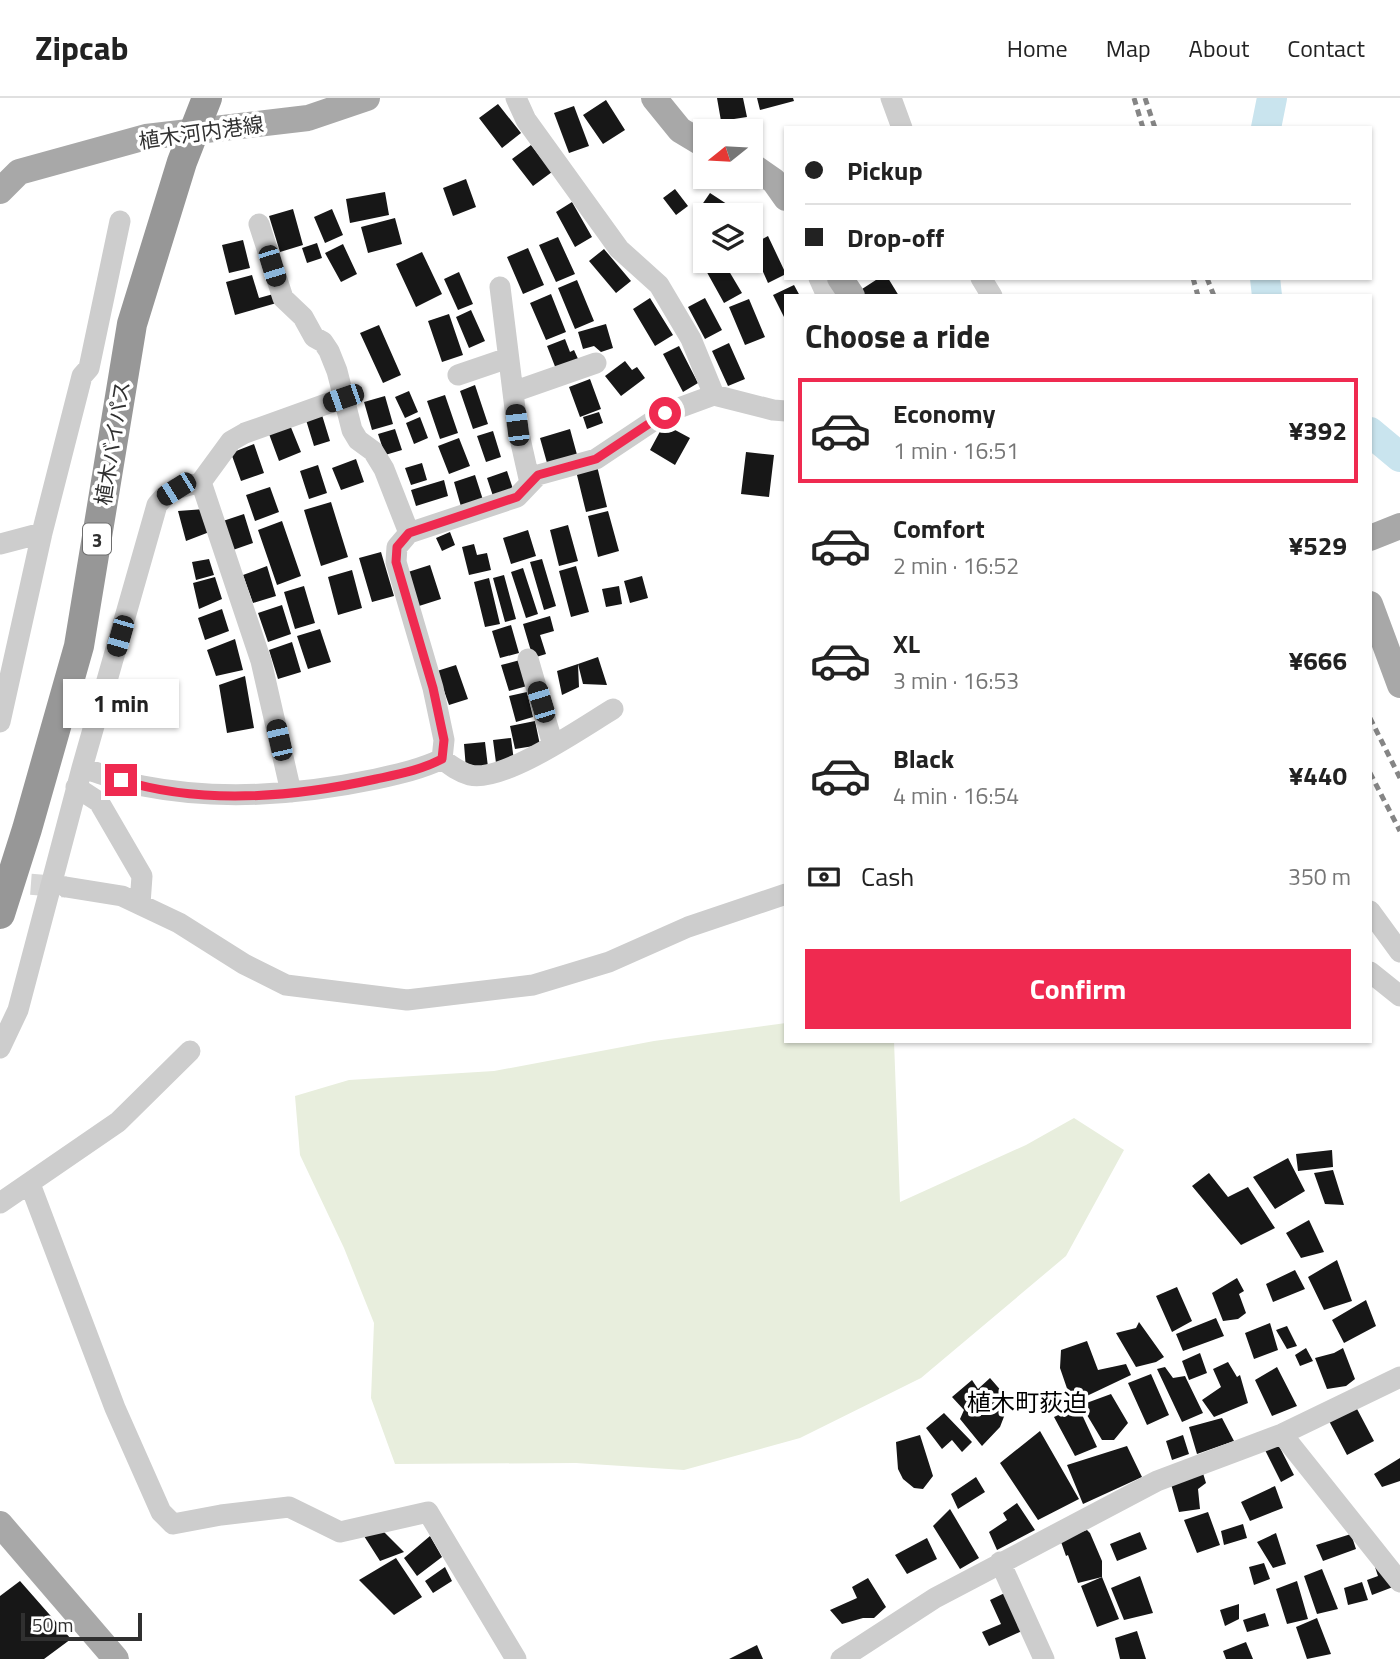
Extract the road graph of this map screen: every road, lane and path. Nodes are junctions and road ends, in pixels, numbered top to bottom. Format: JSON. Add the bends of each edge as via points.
{"nodes":[{"id":1,"x":207,"y":98,"type":"edge"},
{"id":2,"x":367,"y":98,"type":"edge"},
{"id":3,"x":516,"y":98,"type":"edge"},
{"id":4,"x":654,"y":98,"type":"edge"},
{"id":5,"x":891,"y":98,"type":"edge"},
{"id":6,"x":901,"y":126,"type":"edge"},
{"id":7,"x":693,"y":138,"type":"edge"},
{"id":8,"x":763,"y":173,"type":"edge"},
{"id":9,"x":0,"y":191,"type":"edge"},
{"id":10,"x":784,"y":195,"type":"edge"},
{"id":11,"x":120,"y":221,"type":"dead end"},
{"id":12,"x":259,"y":224,"type":"dead end"},
{"id":13,"x":500,"y":287,"type":"dead end"},
{"id":14,"x":509,"y":358,"type":"junction"},
{"id":15,"x":596,"y":363,"type":"dead end"},
{"id":16,"x":458,"y":376,"type":"dead end"},
{"id":17,"x":513,"y":392,"type":"junction"},
{"id":18,"x":714,"y":395,"type":"junction"},
{"id":19,"x":343,"y":398,"type":"junction"},
{"id":20,"x":784,"y":411,"type":"edge"},
{"id":21,"x":201,"y":482,"type":"junction"},
{"id":22,"x":530,"y":483,"type":"junction"},
{"id":23,"x":1400,"y":526,"type":"edge"},
{"id":24,"x":42,"y":533,"type":"junction"},
{"id":25,"x":409,"y":533,"type":"junction"},
{"id":26,"x":1372,"y":537,"type":"edge"},
{"id":27,"x":0,"y":544,"type":"edge"},
{"id":28,"x":1372,"y":609,"type":"edge"},
{"id":29,"x":528,"y":659,"type":"dead end"},
{"id":30,"x":1400,"y":685,"type":"edge"},
{"id":31,"x":613,"y":709,"type":"dead end"},
{"id":32,"x":0,"y":722,"type":"edge"},
{"id":33,"x":553,"y":746,"type":"junction"},
{"id":34,"x":442,"y":759,"type":"junction"},
{"id":35,"x":79,"y":777,"type":"junction"},
{"id":36,"x":291,"y":792,"type":"junction"},
{"id":37,"x":66,"y":887,"type":"tunnel mouth"},
{"id":38,"x":784,"y":895,"type":"edge"},
{"id":39,"x":140,"y":904,"type":"junction"},
{"id":40,"x":0,"y":914,"type":"edge"},
{"id":41,"x":1372,"y":914,"type":"edge"},
{"id":42,"x":1400,"y":952,"type":"edge"},
{"id":43,"x":1372,"y":974,"type":"edge"},
{"id":44,"x":1400,"y":996,"type":"edge"},
{"id":45,"x":0,"y":1048,"type":"edge"},
{"id":46,"x":190,"y":1051,"type":"dead end"},
{"id":47,"x":30,"y":1184,"type":"junction"},
{"id":48,"x":0,"y":1203,"type":"edge"},
{"id":49,"x":1400,"y":1377,"type":"edge"},
{"id":50,"x":1282,"y":1434,"type":"junction"},
{"id":51,"x":0,"y":1524,"type":"edge"},
{"id":52,"x":1000,"y":1562,"type":"junction"},
{"id":53,"x":1400,"y":1582,"type":"edge"},
{"id":54,"x":108,"y":1656,"type":"edge"},
{"id":55,"x":516,"y":1659,"type":"edge"},
{"id":56,"x":841,"y":1659,"type":"edge"},
{"id":57,"x":1044,"y":1659,"type":"edge"}],
"edges":[{"from":1,"to":40,"type":"highway","name":"植木バイパス","number":"3","via":[[182,162],[132,324],[79,646]]},
{"from":2,"to":9,"type":"main road","name":"植木河内港線","via":[[308,118],[146,137],[19,172]]},
{"from":3,"to":18,"type":"street","via":[[526,120],[619,249],[659,285],[691,339]]},
{"from":4,"to":7,"type":"main road","via":[[680,130]]},
{"from":5,"to":6,"type":"street"},
{"from":8,"to":10,"type":"main road"},
{"from":11,"to":24,"type":"street","via":[[89,368],[82,376]]},
{"from":12,"to":19,"type":"street","via":[[283,298],[329,351]]},
{"from":13,"to":14,"type":"street"},
{"from":14,"to":16,"type":"street"},
{"from":14,"to":17,"type":"street"},
{"from":15,"to":17,"type":"street"},
{"from":17,"to":22,"type":"street"},
{"from":18,"to":20,"type":"street"},
{"from":18,"to":22,"type":"street","via":[[665,413],[596,459],[538,475]]},
{"from":19,"to":21,"type":"street","via":[[231,441]]},
{"from":19,"to":25,"type":"street","via":[[352,430],[384,469]]},
{"from":21,"to":35,"type":"street","via":[[176,489],[157,505]]},
{"from":21,"to":36,"type":"street","via":[[261,661]]},
{"from":22,"to":25,"type":"street","via":[[517,497]]},
{"from":23,"to":26,"type":"main road"},
{"from":24,"to":27,"type":"street"},
{"from":24,"to":32,"type":"street"},
{"from":25,"to":34,"type":"street","via":[[397,547],[396,562],[433,688],[444,740]]},
{"from":28,"to":30,"type":"main road"},
{"from":29,"to":33,"type":"street"},
{"from":31,"to":33,"type":"street"},
{"from":33,"to":34,"type":"street","via":[[510,768],[472,776]]},
{"from":34,"to":36,"type":"street","via":[[367,781]]},
{"from":35,"to":36,"type":"street","via":[[177,791]]},
{"from":35,"to":39,"type":"street","via":[[142,876]]},
{"from":35,"to":45,"type":"street","via":[[18,1010]]},
{"from":37,"to":39,"type":"street","via":[[122,896]]},
{"from":38,"to":39,"type":"street","via":[[688,927],[609,962],[533,985],[407,1000],[286,985]]},
{"from":41,"to":42,"type":"street"},
{"from":43,"to":44,"type":"street"},
{"from":46,"to":47,"type":"street","via":[[118,1122]]},
{"from":47,"to":48,"type":"street"},
{"from":47,"to":55,"type":"street","via":[[115,1408],[161,1512],[173,1524],[289,1507],[340,1532],[428,1512]]},
{"from":49,"to":50,"type":"street"},
{"from":50,"to":52,"type":"street","via":[[1157,1481]]},
{"from":50,"to":53,"type":"street"},
{"from":51,"to":54,"type":"main road"},
{"from":52,"to":56,"type":"street"},
{"from":52,"to":57,"type":"street"}]}
